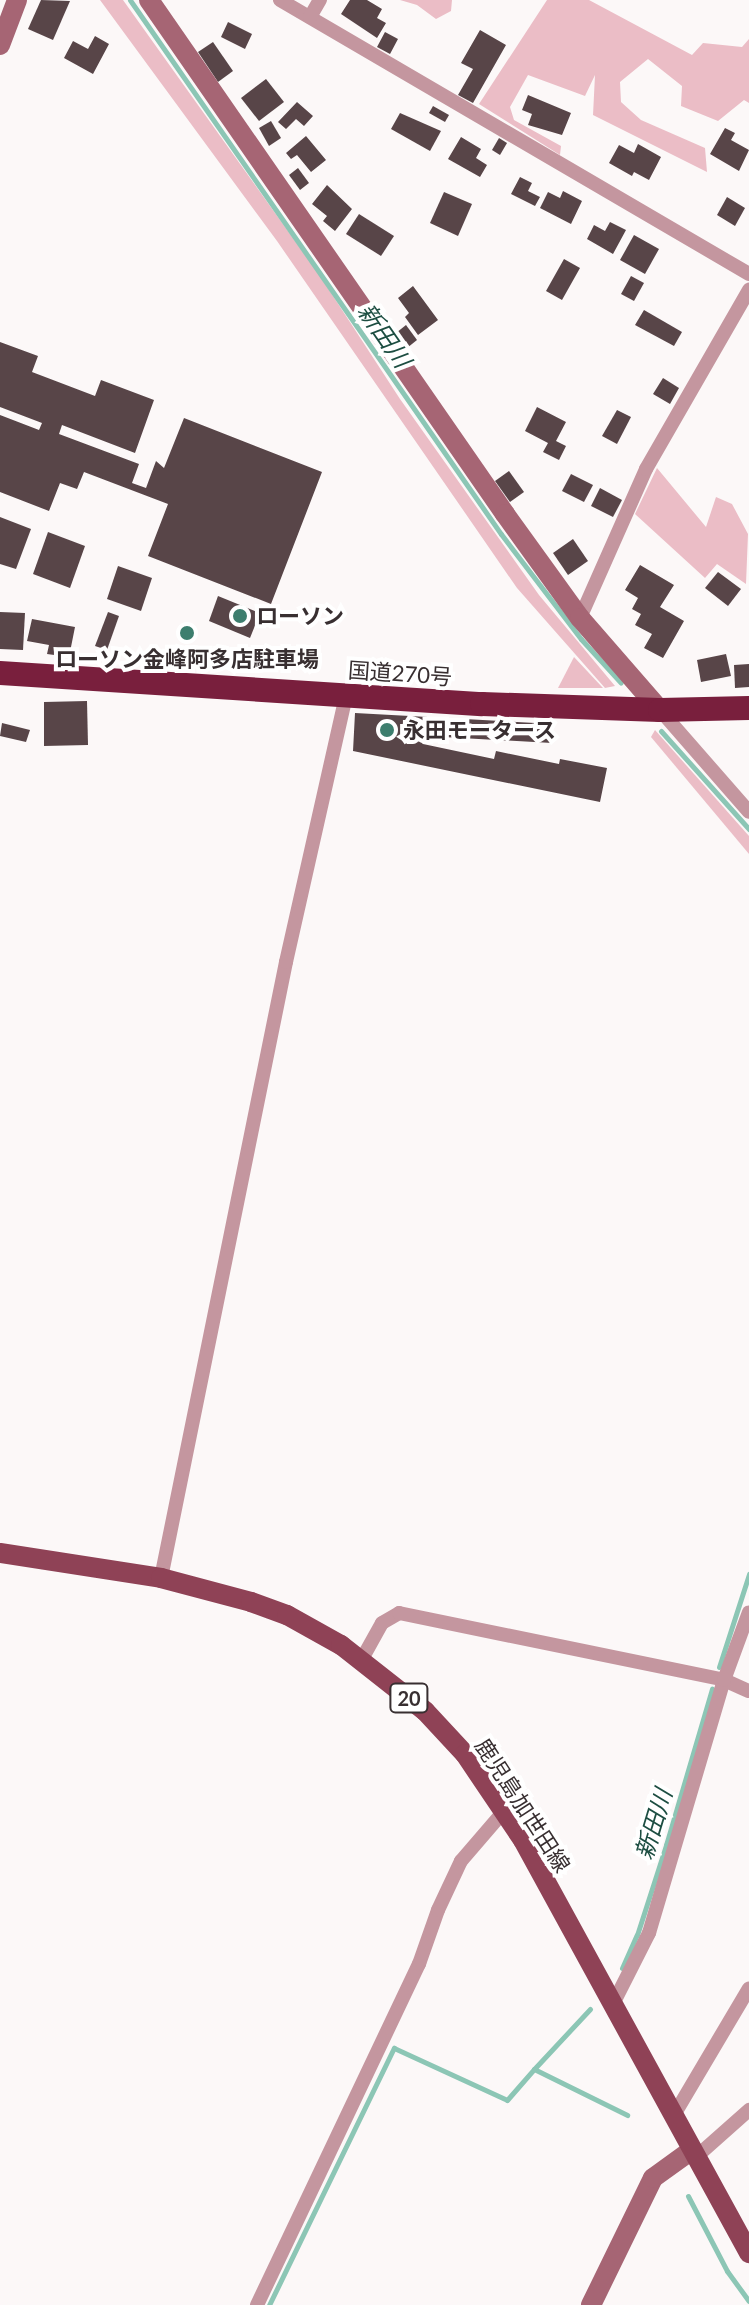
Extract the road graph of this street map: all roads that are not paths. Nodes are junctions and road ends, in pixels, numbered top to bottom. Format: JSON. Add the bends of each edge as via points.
{"nodes":[{"id":1,"x":17,"y":0,"type":"edge"},
{"id":2,"x":149,"y":0,"type":"edge"},
{"id":3,"x":280,"y":0,"type":"edge"},
{"id":4,"x":320,"y":0,"type":"edge"},
{"id":5,"x":310,"y":17,"type":"junction"},
{"id":6,"x":0,"y":45,"type":"edge"},
{"id":7,"x":749,"y":274,"type":"edge"},
{"id":8,"x":749,"y":290,"type":"edge"},
{"id":9,"x":580,"y":618,"type":"junction"},
{"id":10,"x":0,"y":673,"type":"edge"},
{"id":11,"x":346,"y":696,"type":"junction"},
{"id":12,"x":749,"y":708,"type":"edge"},
{"id":13,"x":660,"y":710,"type":"junction"},
{"id":14,"x":749,"y":812,"type":"edge"},
{"id":15,"x":0,"y":1553,"type":"edge"},
{"id":16,"x":161,"y":1578,"type":"junction"},
{"id":17,"x":749,"y":1612,"type":"edge"},
{"id":18,"x":362,"y":1659,"type":"junction"},
{"id":19,"x":724,"y":1680,"type":"junction"},
{"id":20,"x":749,"y":1691,"type":"edge"},
{"id":21,"x":504,"y":1811,"type":"junction"},
{"id":22,"x":749,"y":1988,"type":"edge"},
{"id":23,"x":613,"y":2004,"type":"junction"},
{"id":24,"x":749,"y":2110,"type":"edge"},
{"id":25,"x":674,"y":2115,"type":"junction"},
{"id":26,"x":694,"y":2154,"type":"junction"},
{"id":27,"x":749,"y":2253,"type":"edge"},
{"id":28,"x":257,"y":2305,"type":"edge"},
{"id":29,"x":591,"y":2305,"type":"edge"}],
"edges":[{"from":1,"to":6,"type":"street"},
{"from":2,"to":9,"type":"street"},
{"from":3,"to":5,"type":"street"},
{"from":4,"to":5,"type":"street"},
{"from":5,"to":7,"type":"street"},
{"from":8,"to":9,"type":"street","via":[[646,469]]},
{"from":9,"to":13,"type":"street"},
{"from":10,"to":11,"type":"highway","name":"国道270号"},
{"from":11,"to":13,"type":"highway","name":"国道270号"},
{"from":11,"to":16,"type":"street","via":[[286,962]]},
{"from":12,"to":13,"type":"highway","name":"国道270号"},
{"from":13,"to":14,"type":"street"},
{"from":15,"to":16,"type":"main road","name":"鹿児島加世田線","number":"20"},
{"from":16,"to":18,"type":"main road","name":"鹿児島加世田線","number":"20","via":[[287,1615]]},
{"from":17,"to":19,"type":"street"},
{"from":18,"to":19,"type":"street","via":[[382,1623],[399,1613]]},
{"from":18,"to":21,"type":"main road","name":"鹿児島加世田線","number":"20","via":[[455,1743]]},
{"from":19,"to":20,"type":"street"},
{"from":19,"to":23,"type":"street","via":[[649,1933]]},
{"from":21,"to":23,"type":"main road","name":"鹿児島加世田線","number":"20"},
{"from":21,"to":28,"type":"street","via":[[461,1861],[419,1964]]},
{"from":22,"to":25,"type":"street"},
{"from":23,"to":25,"type":"main road","name":"鹿児島加世田線","number":"20"},
{"from":24,"to":26,"type":"street"},
{"from":25,"to":26,"type":"main road","name":"鹿児島加世田線","number":"20"},
{"from":26,"to":27,"type":"main road","name":"鹿児島加世田線","number":"20"},
{"from":26,"to":29,"type":"street","via":[[653,2178]]}]}
